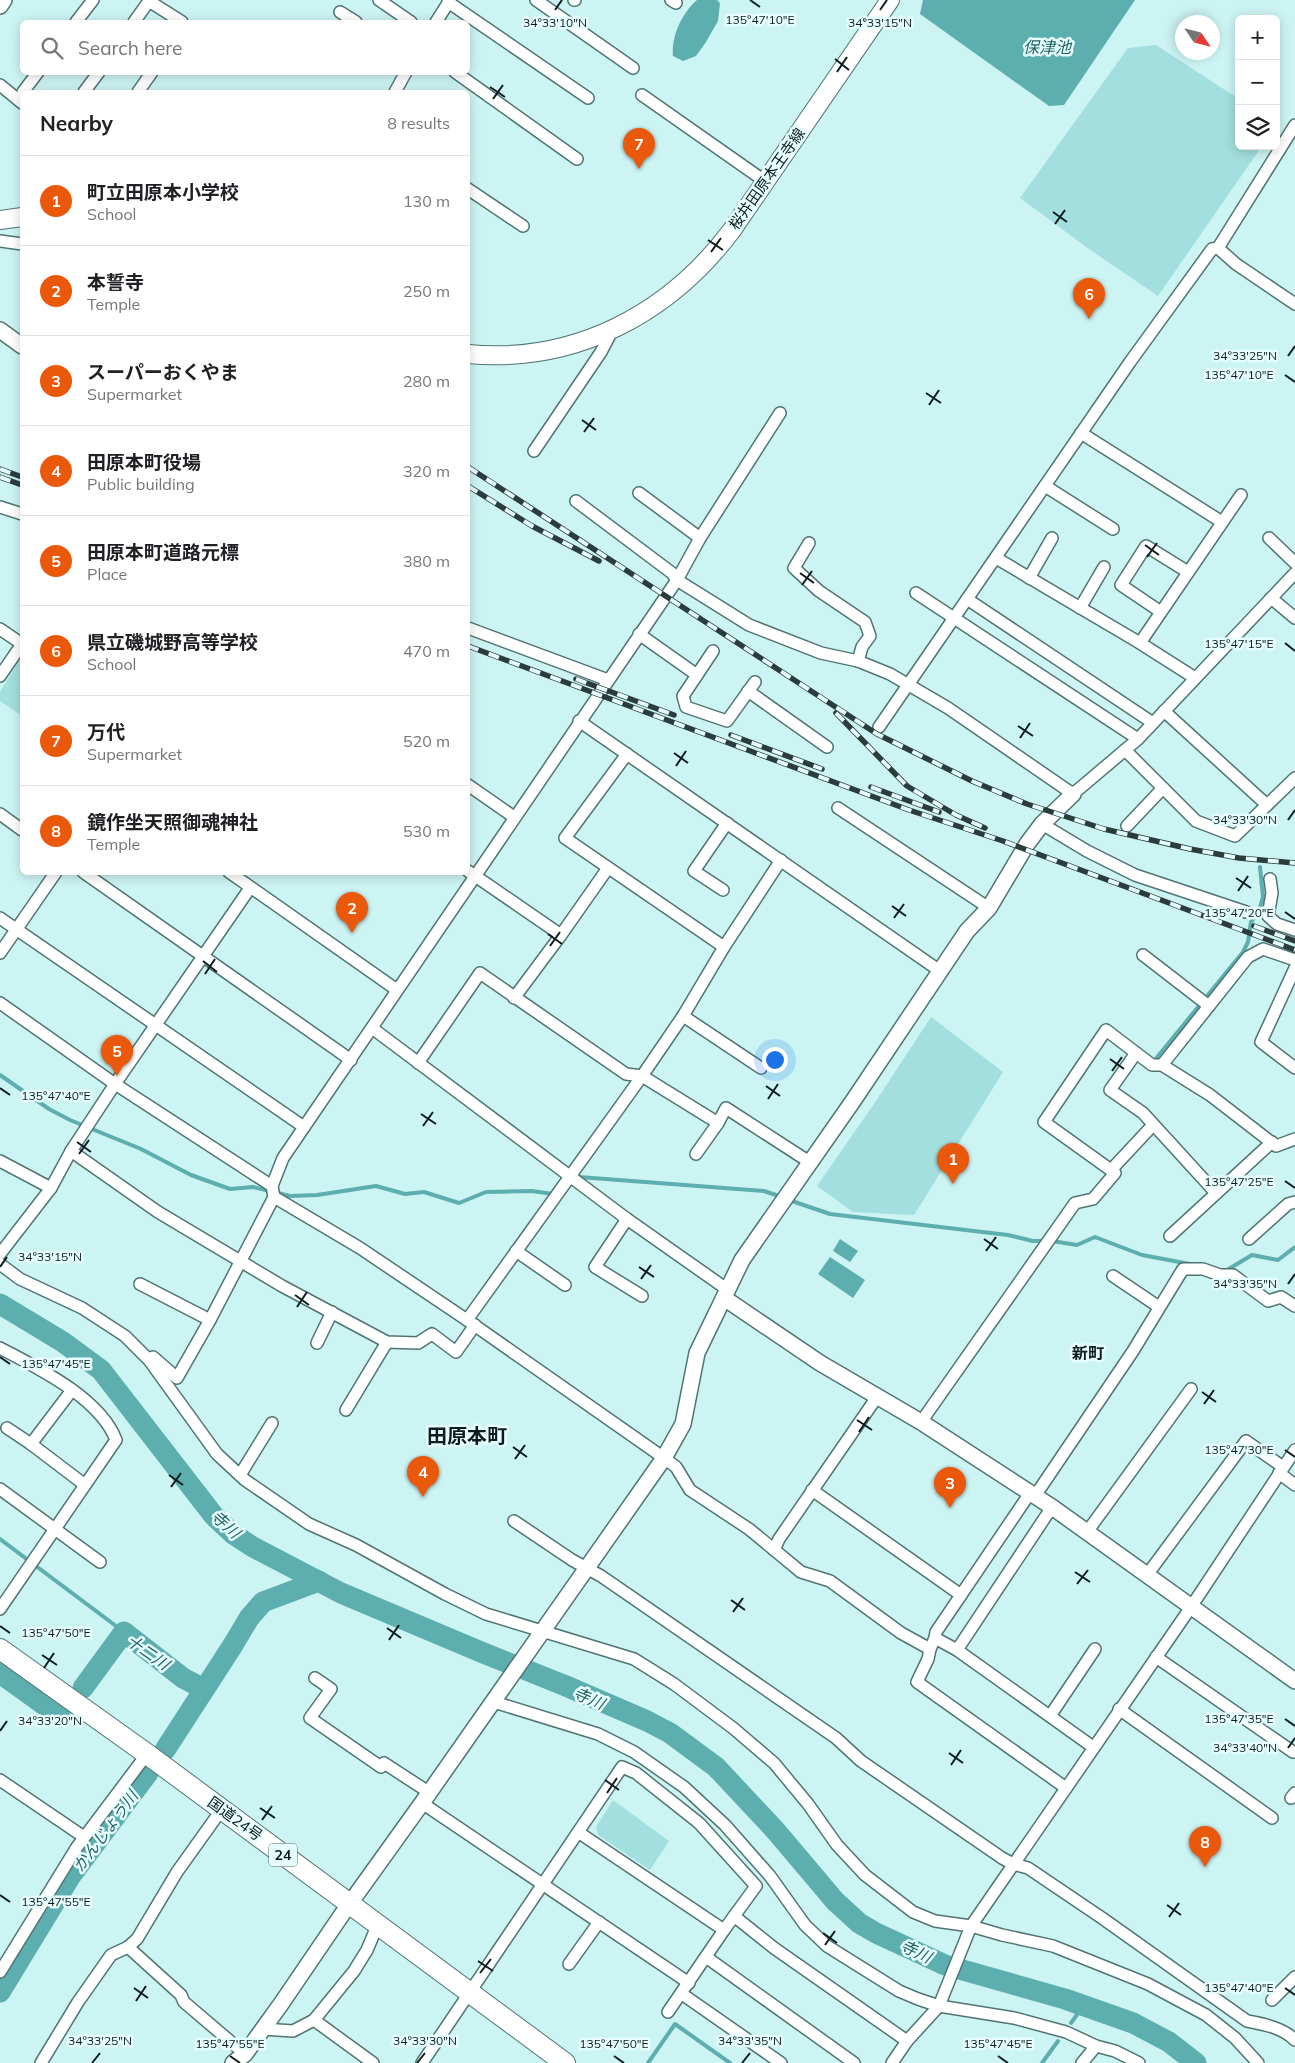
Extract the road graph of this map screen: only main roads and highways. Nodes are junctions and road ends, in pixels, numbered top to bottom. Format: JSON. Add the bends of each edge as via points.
{"nodes":[{"id":1,"x":890,"y":0,"type":"edge"},
{"id":2,"x":20,"y":217,"type":"edge"},
{"id":3,"x":0,"y":220,"type":"edge"},
{"id":4,"x":470,"y":354,"type":"edge"},
{"id":5,"x":0,"y":1649,"type":"edge"},
{"id":6,"x":565,"y":2063,"type":"edge"}],
"edges":[{"from":1,"to":4,"type":"main road","name":"桜井田原本王寺線","via":[[714,254],[685,283],[642,314],[575,343],[510,356]]},
{"from":2,"to":3,"type":"main road"},
{"from":5,"to":6,"type":"highway","name":"国道24号","number":"24"}]}
